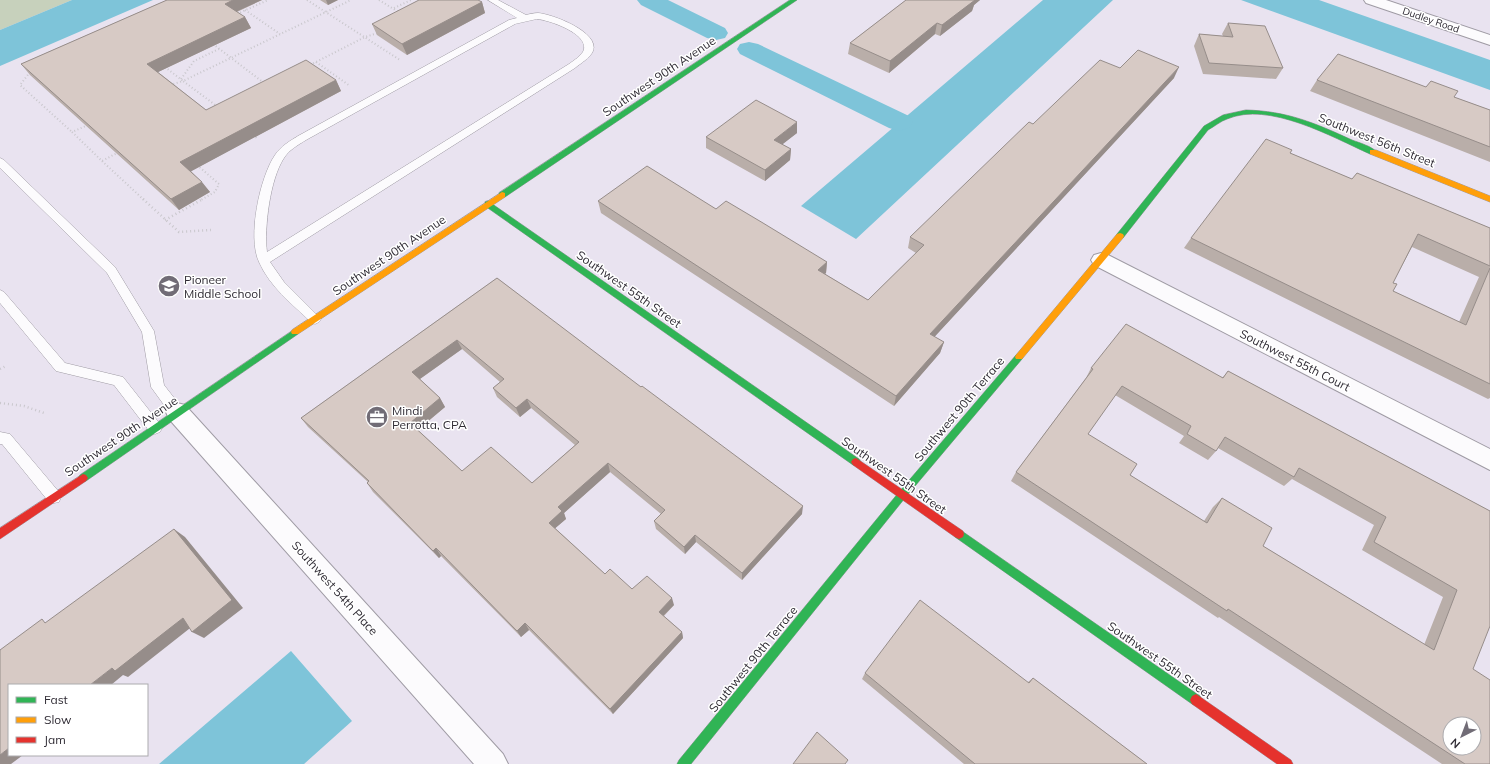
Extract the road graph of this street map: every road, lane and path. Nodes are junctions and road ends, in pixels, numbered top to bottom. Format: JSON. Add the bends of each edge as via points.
{"nodes":[{"id":1,"x":268,"y":0,"type":"edge"},
{"id":2,"x":307,"y":0,"type":"edge"},
{"id":3,"x":351,"y":0,"type":"edge"},
{"id":4,"x":379,"y":0,"type":"edge"},
{"id":5,"x":411,"y":0,"type":"edge"},
{"id":6,"x":492,"y":0,"type":"edge"},
{"id":7,"x":794,"y":0,"type":"edge"},
{"id":8,"x":1371,"y":0,"type":"edge"},
{"id":9,"x":241,"y":7,"type":"dead end"},
{"id":10,"x":393,"y":9,"type":"junction"},
{"id":11,"x":246,"y":10,"type":"junction"},
{"id":12,"x":326,"y":12,"type":"junction"},
{"id":13,"x":403,"y":15,"type":"edge"},
{"id":14,"x":232,"y":16,"type":"edge"},
{"id":15,"x":524,"y":18,"type":"junction"},
{"id":16,"x":380,"y":32,"type":"edge"},
{"id":17,"x":281,"y":34,"type":"junction"},
{"id":18,"x":364,"y":37,"type":"junction"},
{"id":19,"x":208,"y":40,"type":"edge"},
{"id":20,"x":1490,"y":40,"type":"edge"},
{"id":21,"x":219,"y":49,"type":"junction"},
{"id":22,"x":231,"y":58,"type":"junction"},
{"id":23,"x":402,"y":61,"type":"edge"},
{"id":24,"x":316,"y":62,"type":"junction"},
{"id":25,"x":162,"y":64,"type":"edge"},
{"id":26,"x":309,"y":65,"type":"edge"},
{"id":27,"x":32,"y":70,"type":"edge"},
{"id":28,"x":182,"y":80,"type":"junction"},
{"id":29,"x":268,"y":86,"type":"edge"},
{"id":30,"x":164,"y":88,"type":"edge"},
{"id":31,"x":352,"y":88,"type":"dead end"},
{"id":32,"x":222,"y":110,"type":"edge"},
{"id":33,"x":1252,"y":111,"type":"joint"},
{"id":34,"x":92,"y":123,"type":"edge"},
{"id":35,"x":72,"y":132,"type":"junction"},
{"id":36,"x":252,"y":134,"type":"edge"},
{"id":37,"x":258,"y":139,"type":"dead end"},
{"id":38,"x":122,"y":151,"type":"edge"},
{"id":39,"x":192,"y":160,"type":"edge"},
{"id":40,"x":102,"y":161,"type":"junction"},
{"id":41,"x":0,"y":162,"type":"edge"},
{"id":42,"x":1490,"y":199,"type":"edge"},
{"id":43,"x":488,"y":204,"type":"junction"},
{"id":44,"x":165,"y":220,"type":"junction"},
{"id":45,"x":211,"y":230,"type":"dead end"},
{"id":46,"x":264,"y":260,"type":"junction"},
{"id":47,"x":1100,"y":260,"type":"junction"},
{"id":48,"x":0,"y":295,"type":"edge"},
{"id":49,"x":315,"y":319,"type":"junction"},
{"id":50,"x":6,"y":366,"type":"dead end"},
{"id":51,"x":0,"y":369,"type":"edge"},
{"id":52,"x":0,"y":403,"type":"edge"},
{"id":53,"x":177,"y":412,"type":"junction"},
{"id":54,"x":44,"y":413,"type":"dead end"},
{"id":55,"x":155,"y":428,"type":"junction"},
{"id":56,"x":0,"y":438,"type":"edge"},
{"id":57,"x":1490,"y":460,"type":"edge"},
{"id":58,"x":902,"y":495,"type":"junction"},
{"id":59,"x":54,"y":496,"type":"junction"},
{"id":60,"x":0,"y":534,"type":"edge"},
{"id":61,"x":493,"y":764,"type":"edge"},
{"id":62,"x":682,"y":764,"type":"edge"},
{"id":63,"x":1287,"y":764,"type":"edge"}],
"edges":[{"from":1,"to":11,"type":"path"},
{"from":2,"to":12,"type":"path"},
{"from":3,"to":12,"type":"path"},
{"from":4,"to":10,"type":"path"},
{"from":5,"to":10,"type":"path"},
{"from":6,"to":15,"type":"lane"},
{"from":7,"to":43,"type":"street","name":"Southwest 90th Avenue"},
{"from":8,"to":20,"type":"street","name":"Dudley Road"},
{"from":9,"to":11,"type":"path"},
{"from":10,"to":13,"type":"path"},
{"from":11,"to":14,"type":"path"},
{"from":11,"to":17,"type":"path"},
{"from":12,"to":17,"type":"path"},
{"from":12,"to":18,"type":"path"},
{"from":15,"to":46,"type":"lane","via":[[501,27],[290,146],[274,167],[264,206],[259,238]]},
{"from":15,"to":46,"type":"lane","via":[[536,16],[556,21],[583,35],[589,49],[583,58],[572,66]]},
{"from":16,"to":18,"type":"path"},
{"from":17,"to":22,"type":"path"},
{"from":18,"to":23,"type":"path"},
{"from":18,"to":24,"type":"path"},
{"from":19,"to":21,"type":"path"},
{"from":21,"to":22,"type":"path"},
{"from":21,"to":28,"type":"path","via":[[194,61]]},
{"from":22,"to":28,"type":"path"},
{"from":22,"to":29,"type":"path"},
{"from":24,"to":26,"type":"path"},
{"from":24,"to":31,"type":"path"},
{"from":25,"to":28,"type":"path"},
{"from":27,"to":35,"type":"path","via":[[20,85]]},
{"from":28,"to":30,"type":"path"},
{"from":28,"to":32,"type":"path"},
{"from":33,"to":42,"type":"street","name":"Southwest 56th Street","via":[[1295,120]]},
{"from":33,"to":47,"type":"street","name":"Southwest 90th Terrace","via":[[1219,117],[1206,128]]},
{"from":34,"to":35,"type":"path"},
{"from":35,"to":40,"type":"path"},
{"from":36,"to":37,"type":"path"},
{"from":38,"to":40,"type":"path"},
{"from":39,"to":44,"type":"path","via":[[219,184],[216,192]]},
{"from":40,"to":44,"type":"path"},
{"from":41,"to":53,"type":"lane","via":[[111,270],[148,332],[158,387]]},
{"from":43,"to":49,"type":"street","name":"Southwest 90th Avenue"},
{"from":43,"to":58,"type":"street","name":"Southwest 55th Street"},
{"from":44,"to":45,"type":"path","via":[[178,232]]},
{"from":46,"to":49,"type":"lane","via":[[276,279]]},
{"from":47,"to":57,"type":"street","name":"Southwest 55th Court"},
{"from":47,"to":58,"type":"street","name":"Southwest 90th Terrace"},
{"from":48,"to":55,"type":"lane","via":[[61,368],[118,381]]},
{"from":49,"to":53,"type":"street","name":"Southwest 90th Avenue"},
{"from":50,"to":51,"type":"path"},
{"from":52,"to":54,"type":"path","via":[[24,406]]},
{"from":53,"to":55,"type":"street","name":"Southwest 90th Avenue"},
{"from":53,"to":61,"type":"street","name":"Southwest 54th Place"},
{"from":55,"to":59,"type":"street","name":"Southwest 90th Avenue"},
{"from":56,"to":59,"type":"lane","via":[[5,438]]},
{"from":58,"to":62,"type":"street","name":"Southwest 90th Terrace"},
{"from":58,"to":63,"type":"street","name":"Southwest 55th Street"},
{"from":59,"to":60,"type":"street","name":"Southwest 90th Avenue"}]}
